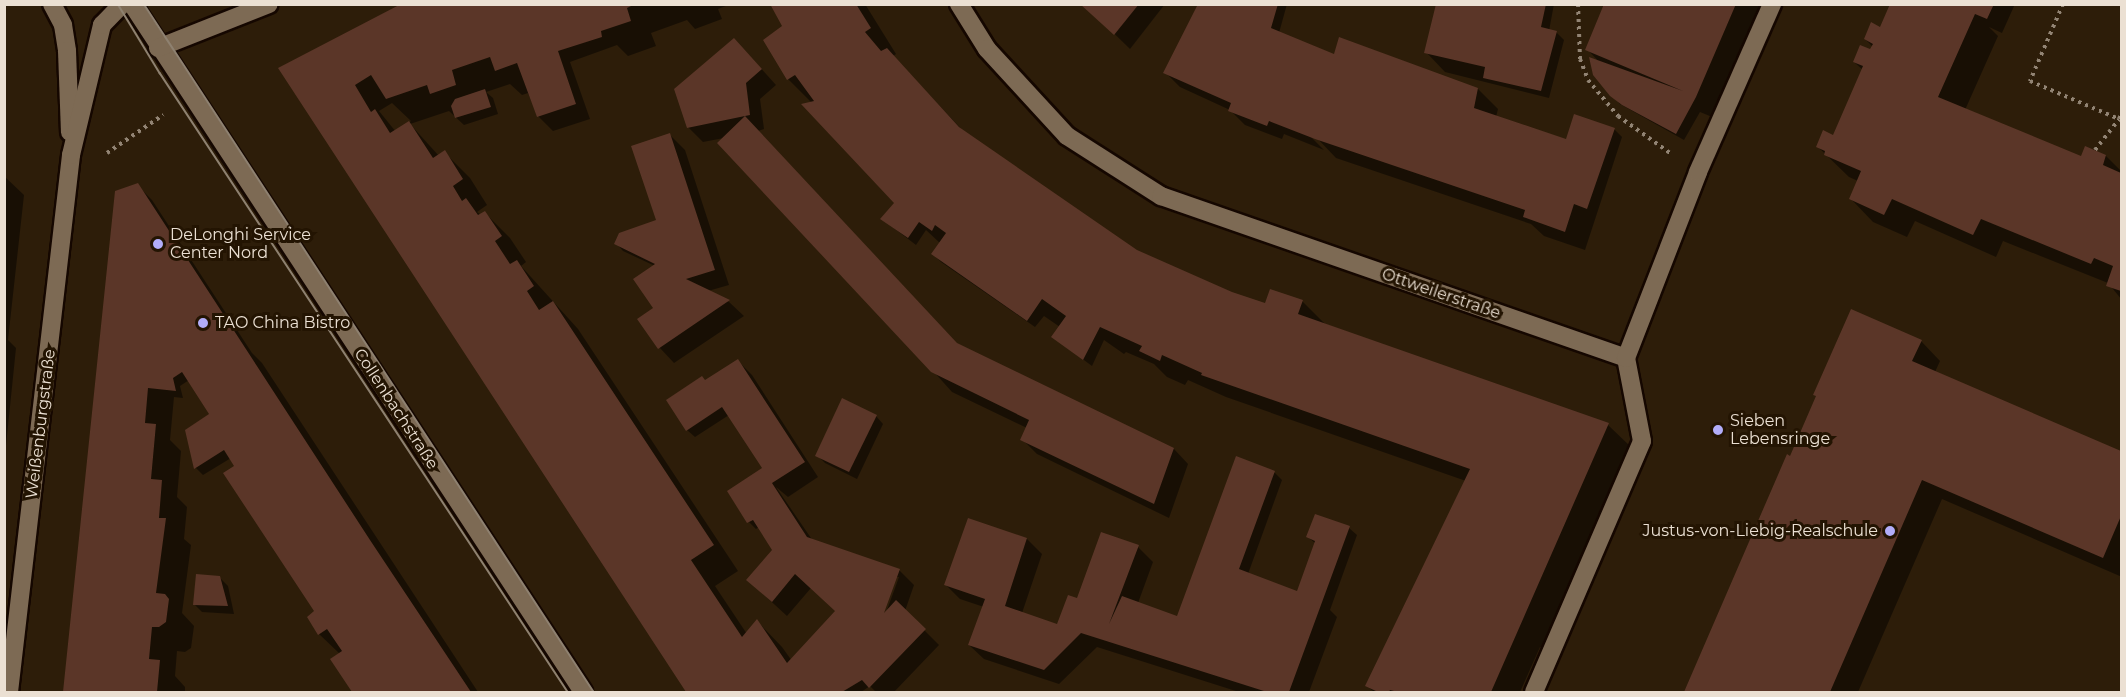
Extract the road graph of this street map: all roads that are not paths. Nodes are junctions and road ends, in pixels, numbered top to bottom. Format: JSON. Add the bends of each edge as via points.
{"nodes":[{"id":1,"x":52,"y":4,"type":"edge"},
{"id":2,"x":122,"y":4,"type":"edge"},
{"id":3,"x":132,"y":4,"type":"edge"},
{"id":4,"x":269,"y":4,"type":"edge"},
{"id":5,"x":959,"y":4,"type":"edge"},
{"id":6,"x":1772,"y":4,"type":"edge"},
{"id":7,"x":158,"y":48,"type":"junction"},
{"id":8,"x":71,"y":155,"type":"junction"},
{"id":9,"x":1626,"y":358,"type":"junction"},
{"id":10,"x":9,"y":693,"type":"edge"},
{"id":11,"x":583,"y":693,"type":"edge"},
{"id":12,"x":1534,"y":693,"type":"edge"}],
"edges":[{"from":1,"to":8,"type":"street","name":"Weißenburgstraße","via":[[63,25],[67,51]]},
{"from":2,"to":8,"type":"street","name":"Weißenburgstraße","via":[[102,26]]},
{"from":3,"to":7,"type":"street","name":"Collenbachstraße"},
{"from":4,"to":7,"type":"street"},
{"from":5,"to":9,"type":"street","name":"Ottweilerstraße","via":[[987,50],[1067,136],[1161,196]]},
{"from":6,"to":9,"type":"street","via":[[1698,172]]},
{"from":7,"to":11,"type":"street","name":"Collenbachstraße"},
{"from":8,"to":10,"type":"street","name":"Weißenburgstraße"},
{"from":9,"to":12,"type":"street","via":[[1642,441]]}]}
